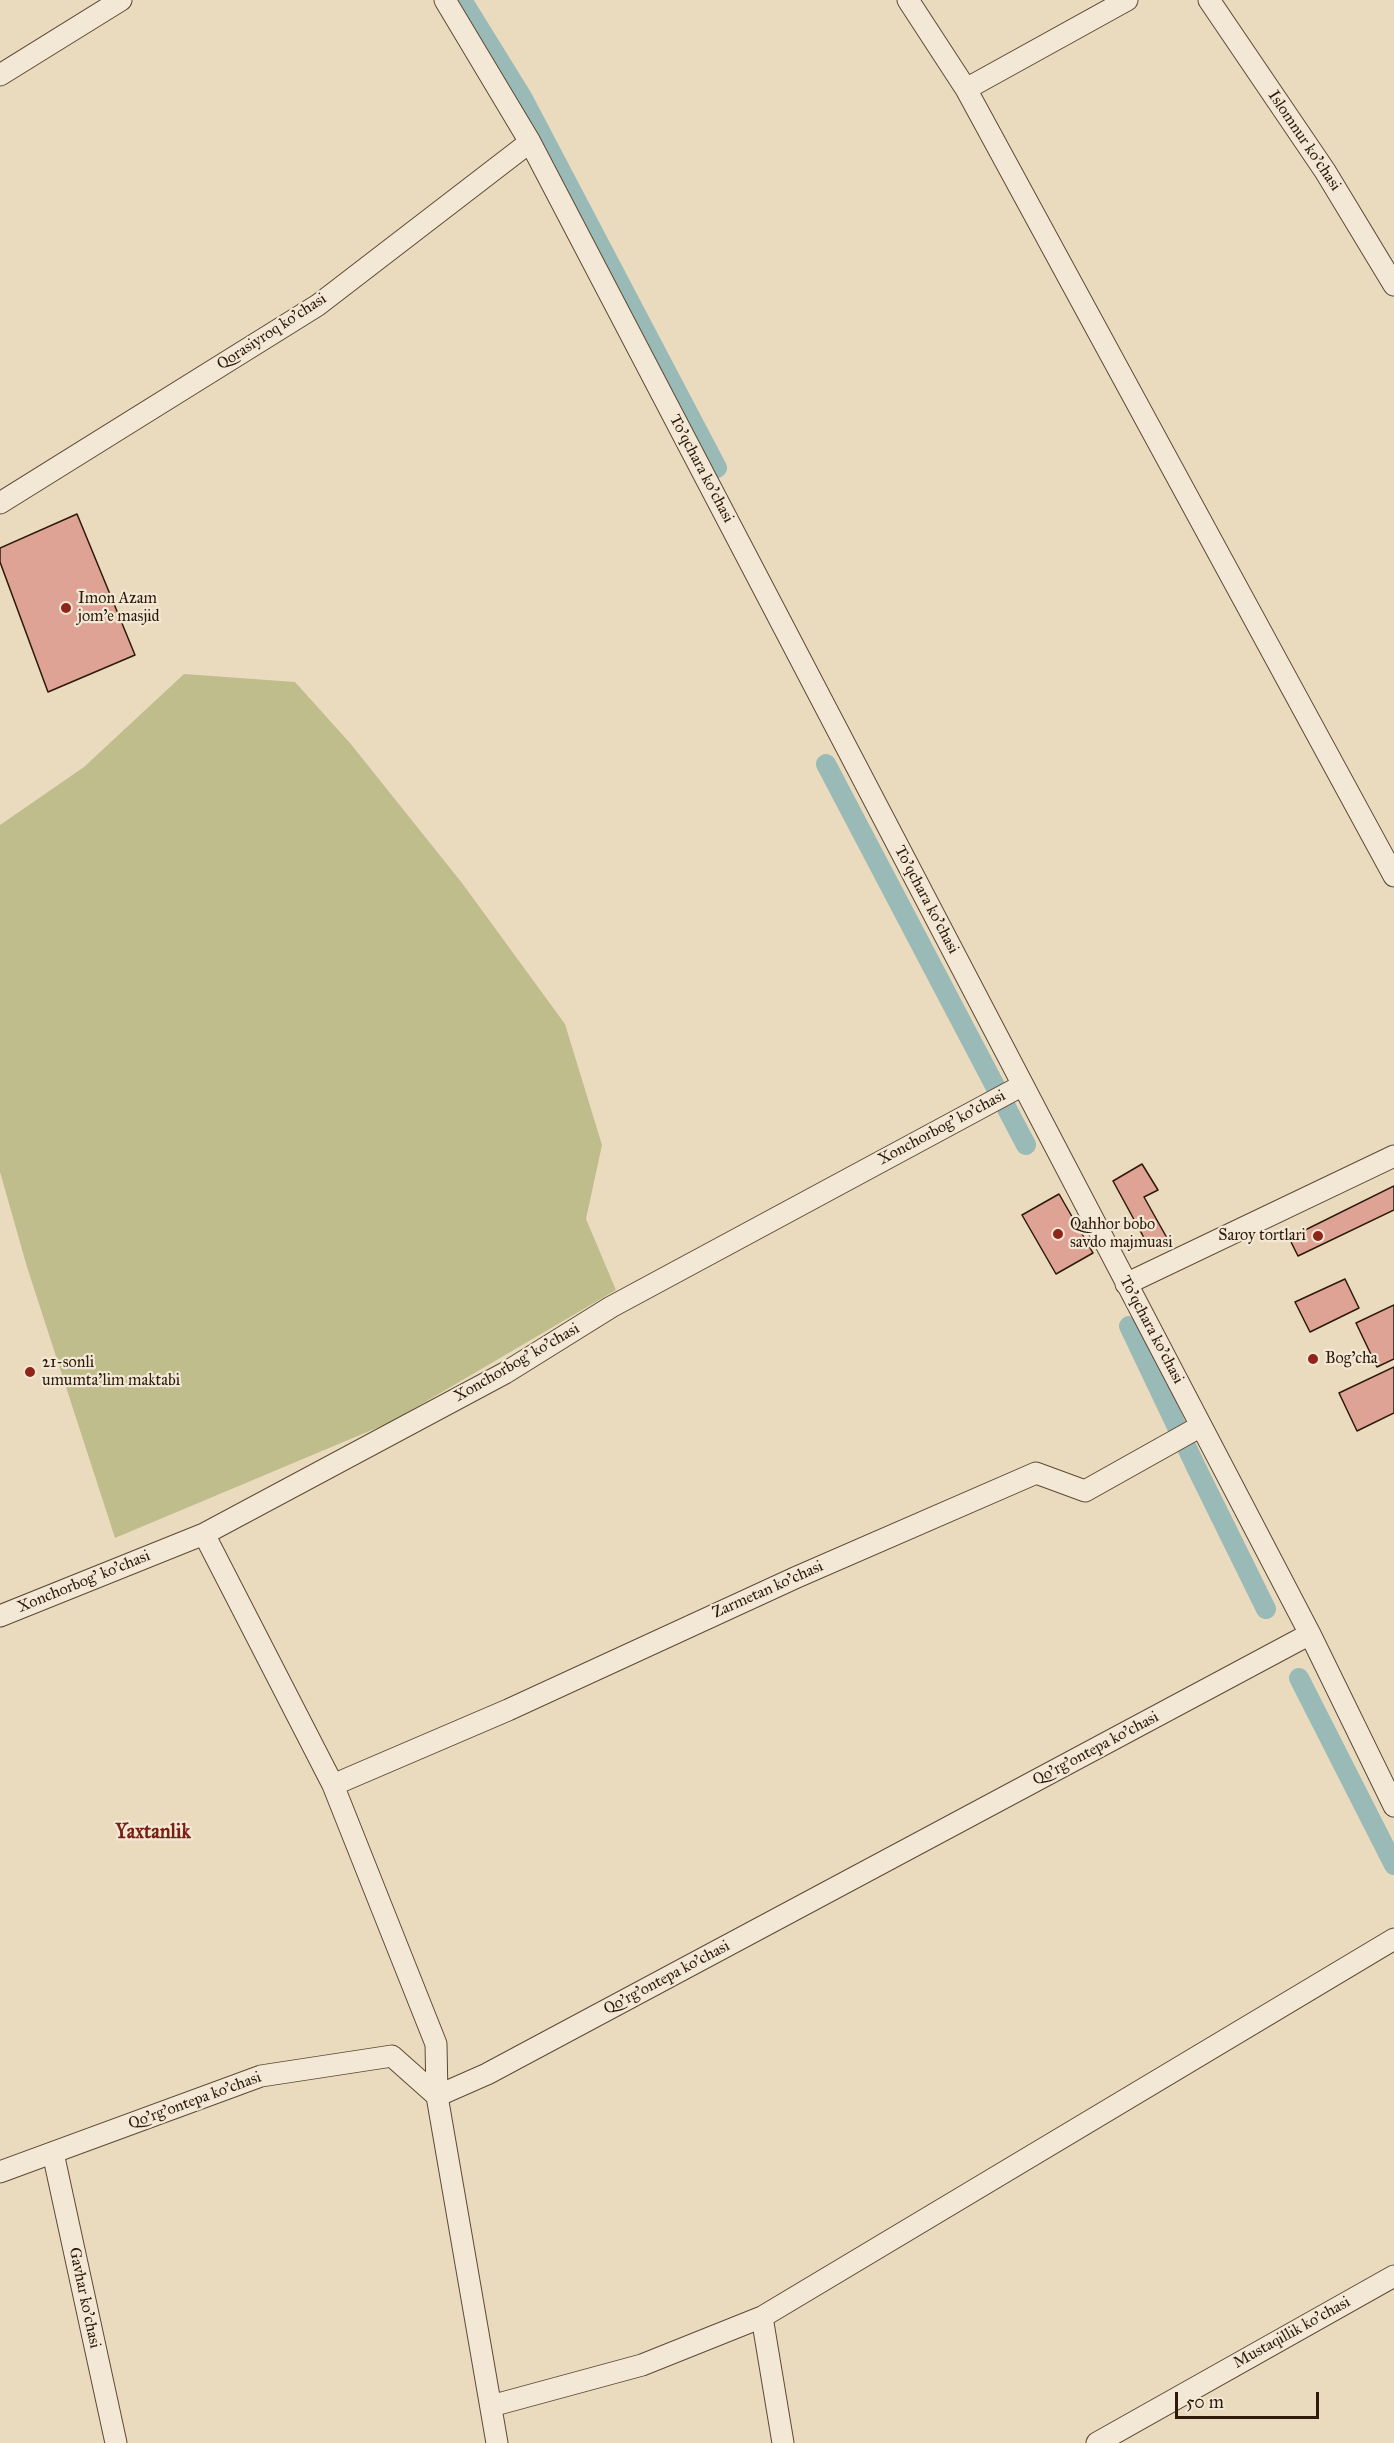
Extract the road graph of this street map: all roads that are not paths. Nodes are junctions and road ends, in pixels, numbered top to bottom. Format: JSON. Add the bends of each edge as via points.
{"nodes":[{"id":1,"x":121,"y":0,"type":"edge"},
{"id":2,"x":445,"y":0,"type":"edge"},
{"id":3,"x":908,"y":0,"type":"edge"},
{"id":4,"x":1128,"y":0,"type":"edge"},
{"id":5,"x":1209,"y":0,"type":"edge"},
{"id":6,"x":0,"y":75,"type":"edge"},
{"id":7,"x":966,"y":88,"type":"junction"},
{"id":8,"x":530,"y":142,"type":"junction"},
{"id":9,"x":1394,"y":285,"type":"edge"},
{"id":10,"x":0,"y":503,"type":"edge"},
{"id":11,"x":1394,"y":876,"type":"edge"},
{"id":12,"x":1023,"y":1085,"type":"junction"},
{"id":13,"x":1394,"y":1156,"type":"edge"},
{"id":14,"x":1126,"y":1284,"type":"junction"},
{"id":15,"x":1201,"y":1426,"type":"junction"},
{"id":16,"x":204,"y":1534,"type":"junction"},
{"id":17,"x":0,"y":1616,"type":"edge"},
{"id":18,"x":1310,"y":1634,"type":"junction"},
{"id":19,"x":333,"y":1785,"type":"junction"},
{"id":20,"x":1394,"y":1806,"type":"edge"},
{"id":21,"x":1394,"y":1939,"type":"edge"},
{"id":22,"x":437,"y":2096,"type":"junction"},
{"id":23,"x":53,"y":2153,"type":"junction"},
{"id":24,"x":0,"y":2172,"type":"edge"},
{"id":25,"x":1394,"y":2276,"type":"edge"},
{"id":26,"x":762,"y":2317,"type":"junction"},
{"id":27,"x":491,"y":2406,"type":"junction"},
{"id":28,"x":116,"y":2443,"type":"edge"},
{"id":29,"x":497,"y":2443,"type":"edge"},
{"id":30,"x":783,"y":2443,"type":"edge"},
{"id":31,"x":1096,"y":2443,"type":"edge"}],
"edges":[{"from":1,"to":6,"type":"street"},
{"from":2,"to":8,"type":"street","name":"To'qchara ko'chasi"},
{"from":3,"to":7,"type":"street"},
{"from":4,"to":7,"type":"street"},
{"from":5,"to":9,"type":"street","name":"Islomnur ko'chasi","via":[[1325,171]]},
{"from":7,"to":11,"type":"street"},
{"from":8,"to":10,"type":"street","name":"Qorasiyroq ko'chasi","via":[[318,305]]},
{"from":8,"to":12,"type":"street","name":"To'qchara ko'chasi"},
{"from":12,"to":14,"type":"street","name":"To'qchara ko'chasi"},
{"from":12,"to":16,"type":"street","name":"Xonchorbog' ko'chasi","via":[[610,1307],[505,1373]]},
{"from":13,"to":14,"type":"street"},
{"from":14,"to":15,"type":"street","name":"To'qchara ko'chasi"},
{"from":15,"to":18,"type":"street","name":"To'qchara ko'chasi"},
{"from":15,"to":19,"type":"street","name":"Zarmetan ko'chasi","via":[[1085,1491],[1036,1473]]},
{"from":16,"to":17,"type":"street","name":"Xonchorbog' ko'chasi"},
{"from":16,"to":19,"type":"street"},
{"from":18,"to":20,"type":"street","name":"To'qchara ko'chasi"},
{"from":18,"to":22,"type":"street","name":"Qo'rg'ontepa ko'chasi","via":[[497,2068]]},
{"from":19,"to":22,"type":"street","via":[[436,2044]]},
{"from":21,"to":26,"type":"street"},
{"from":22,"to":23,"type":"street","name":"Qo'rg'ontepa ko'chasi","via":[[392,2056],[261,2076]]},
{"from":22,"to":27,"type":"street"},
{"from":23,"to":24,"type":"street","name":"Qo'rg'ontepa ko'chasi"},
{"from":23,"to":28,"type":"street","name":"Gavhar ko'chasi"},
{"from":25,"to":31,"type":"street","name":"Mustaqillik ko'chasi"},
{"from":26,"to":27,"type":"street","via":[[642,2365]]},
{"from":26,"to":30,"type":"street"},
{"from":27,"to":29,"type":"street"}]}
